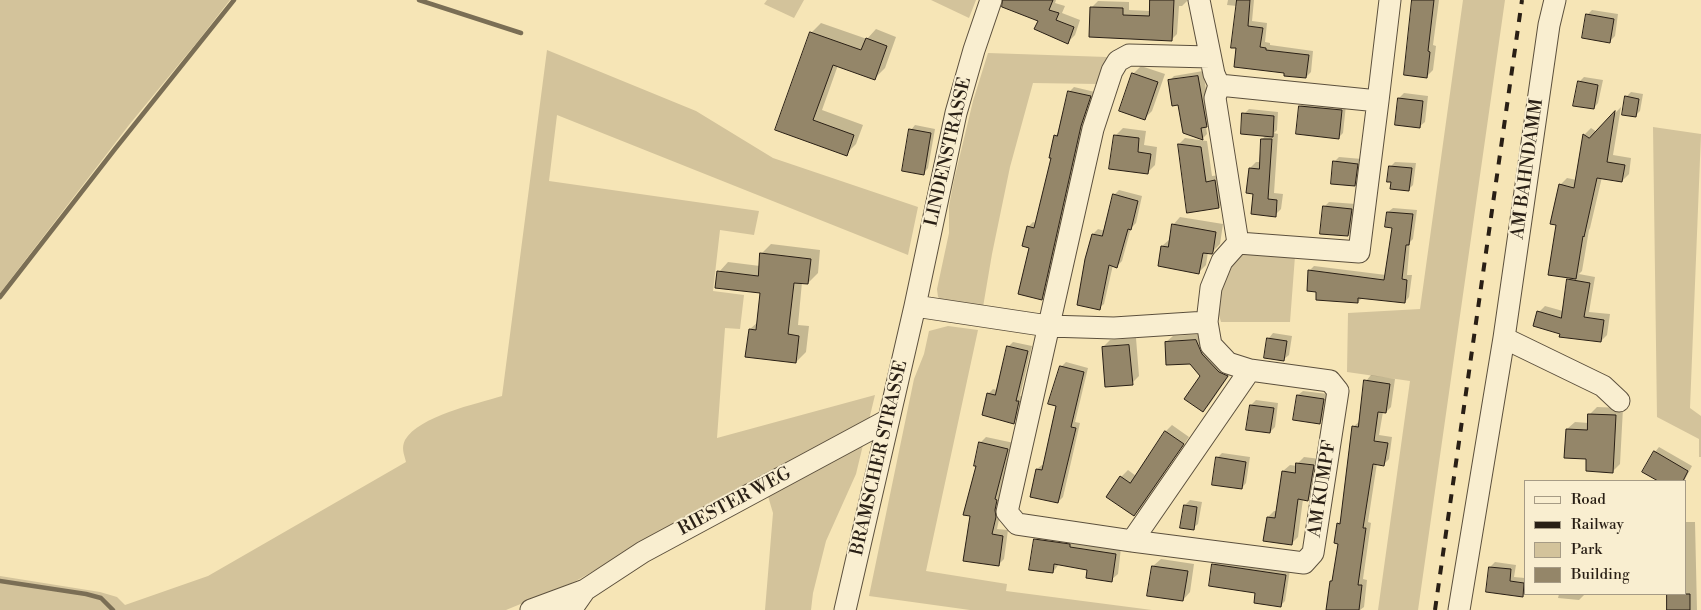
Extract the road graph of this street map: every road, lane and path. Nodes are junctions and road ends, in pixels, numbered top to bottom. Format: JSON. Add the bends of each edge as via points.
{"nodes":[{"id":1,"x":991,"y":0,"type":"edge"},
{"id":2,"x":1199,"y":0,"type":"edge"},
{"id":3,"x":1390,"y":0,"type":"edge"},
{"id":4,"x":1555,"y":0,"type":"edge"},
{"id":5,"x":1210,"y":56,"type":"junction"},
{"id":6,"x":1219,"y":85,"type":"junction"},
{"id":7,"x":1378,"y":101,"type":"junction"},
{"id":8,"x":1238,"y":243,"type":"junction"},
{"id":9,"x":915,"y":306,"type":"junction"},
{"id":10,"x":1207,"y":322,"type":"junction"},
{"id":11,"x":1048,"y":326,"type":"junction"},
{"id":12,"x":1504,"y":338,"type":"junction"},
{"id":13,"x":1250,"y":370,"type":"junction"},
{"id":14,"x":1619,"y":401,"type":"dead end"},
{"id":15,"x":888,"y":420,"type":"junction"},
{"id":16,"x":1132,"y":541,"type":"junction"},
{"id":17,"x":585,"y":590,"type":"junction"},
{"id":18,"x":531,"y":610,"type":"edge"},
{"id":19,"x":571,"y":610,"type":"edge"},
{"id":20,"x":846,"y":610,"type":"edge"},
{"id":21,"x":1460,"y":610,"type":"edge"}],
"edges":[{"from":1,"to":9,"type":"street","name":"LINDENSTRASSE","via":[[956,113]]},
{"from":2,"to":5,"type":"street"},
{"from":3,"to":7,"type":"street"},
{"from":4,"to":12,"type":"street","name":"AM BAHNDAMM"},
{"from":5,"to":6,"type":"street"},
{"from":5,"to":11,"type":"street","via":[[1129,55],[1118,61],[1112,71],[1093,129]]},
{"from":6,"to":7,"type":"street"},
{"from":6,"to":8,"type":"street","via":[[1215,98]]},
{"from":7,"to":8,"type":"street","via":[[1360,252]]},
{"from":8,"to":10,"type":"street","name":"AM KUMPF","via":[[1222,261],[1211,288]]},
{"from":9,"to":11,"type":"street"},
{"from":9,"to":15,"type":"street","name":"BRAMSCHER STRASSE"},
{"from":10,"to":11,"type":"street","via":[[1114,328]]},
{"from":10,"to":13,"type":"street","name":"AM KUMPF","via":[[1211,345],[1228,363]]},
{"from":11,"to":16,"type":"street","name":"AM KUMPF","via":[[1007,512],[1017,524]]},
{"from":12,"to":14,"type":"street","via":[[1603,386]]},
{"from":12,"to":21,"type":"street","name":"AM BAHNDAMM"},
{"from":13,"to":16,"type":"street"},
{"from":13,"to":16,"type":"street","name":"AM KUMPF","via":[[1330,381],[1338,391],[1313,553],[1304,563]]},
{"from":15,"to":17,"type":"street","name":"RIESTER WEG","via":[[643,552]]},
{"from":15,"to":20,"type":"street","name":"BRAMSCHER STRASSE"},
{"from":17,"to":18,"type":"street","name":"RIESTER WEG"},
{"from":17,"to":19,"type":"street","name":"RIESTER WEG"}]}
